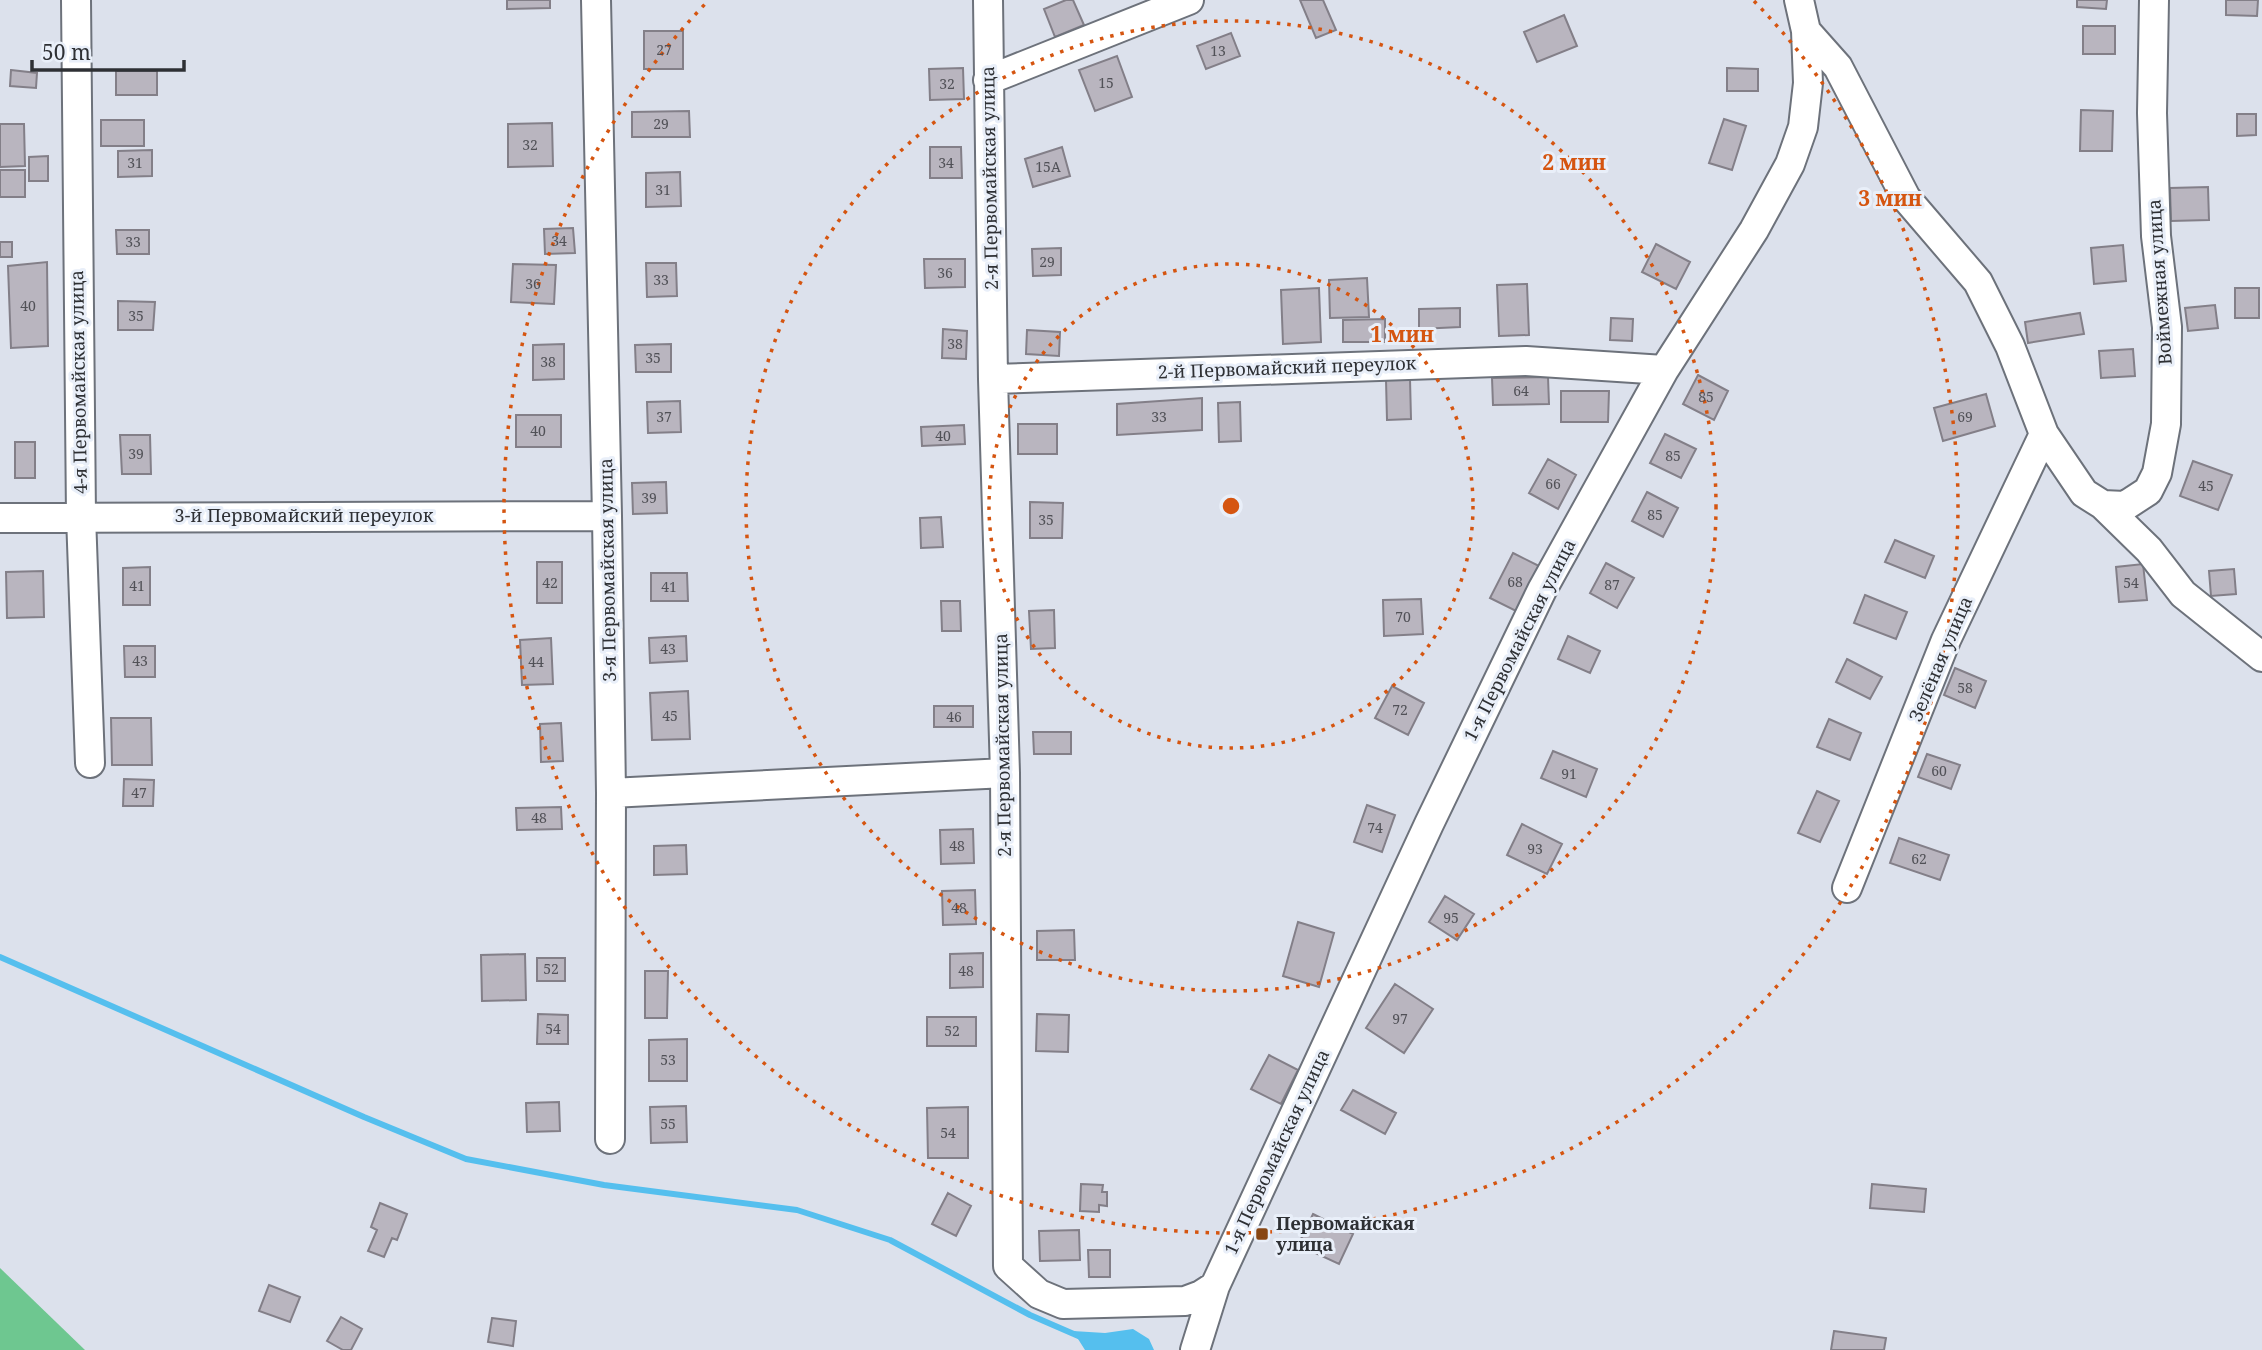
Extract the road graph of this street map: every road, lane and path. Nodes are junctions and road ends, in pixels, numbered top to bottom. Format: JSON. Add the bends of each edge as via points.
{"nodes":[{"id":1,"x":76,"y":0,"type":"edge"},
{"id":2,"x":596,"y":0,"type":"edge"},
{"id":3,"x":988,"y":0,"type":"edge"},
{"id":4,"x":1189,"y":0,"type":"edge"},
{"id":5,"x":1799,"y":0,"type":"edge"},
{"id":6,"x":2154,"y":0,"type":"edge"},
{"id":7,"x":1806,"y":31,"type":"junction"},
{"id":8,"x":988,"y":80,"type":"junction"},
{"id":9,"x":1664,"y":370,"type":"junction"},
{"id":10,"x":993,"y":379,"type":"junction"},
{"id":11,"x":2044,"y":434,"type":"junction"},
{"id":12,"x":2103,"y":505,"type":"junction"},
{"id":13,"x":81,"y":516,"type":"junction"},
{"id":14,"x":607,"y":516,"type":"junction"},
{"id":15,"x":0,"y":518,"type":"edge"},
{"id":16,"x":2262,"y":657,"type":"edge"},
{"id":17,"x":90,"y":763,"type":"dead end"},
{"id":18,"x":1005,"y":773,"type":"junction"},
{"id":19,"x":611,"y":793,"type":"junction"},
{"id":20,"x":1847,"y":888,"type":"dead end"},
{"id":21,"x":610,"y":1139,"type":"dead end"},
{"id":22,"x":1215,"y":1286,"type":"junction"},
{"id":23,"x":1195,"y":1350,"type":"edge"}],
"edges":[{"from":1,"to":13,"type":"street","name":"4-я Первомайская улица"},
{"from":2,"to":14,"type":"street","name":"3-я Первомайская улица"},
{"from":3,"to":8,"type":"street","name":"2-я Первомайская улица"},
{"from":4,"to":8,"type":"street"},
{"from":5,"to":7,"type":"street","name":"1-я Первомайская улица"},
{"from":6,"to":12,"type":"street","name":"Воймежная улица","via":[[2155,236],[2167,327],[2166,424],[2157,472],[2148,491],[2125,506]]},
{"from":7,"to":9,"type":"street","name":"1-я Первомайская улица","via":[[1808,83],[1803,127],[1790,164],[1754,230]]},
{"from":7,"to":11,"type":"street","via":[[1838,67],[1906,198],[1978,282],[2010,346]]},
{"from":8,"to":10,"type":"street","name":"2-я Первомайская улица"},
{"from":9,"to":10,"type":"street","name":"2-й Первомайский переулок","via":[[1526,360]]},
{"from":9,"to":22,"type":"street","name":"1-я Первомайская улица","via":[[1542,590]]},
{"from":10,"to":18,"type":"street","name":"2-я Первомайская улица"},
{"from":11,"to":12,"type":"street","via":[[2084,493]]},
{"from":11,"to":20,"type":"street","name":"Зелёная улица","via":[[1947,640]]},
{"from":12,"to":16,"type":"street","via":[[2149,550],[2183,594]]},
{"from":13,"to":14,"type":"street","name":"3-й Первомайский переулок"},
{"from":13,"to":15,"type":"street","name":"3-й Первомайский переулок"},
{"from":13,"to":17,"type":"street","name":"4-я Первомайская улица"},
{"from":14,"to":19,"type":"street","name":"3-я Первомайская улица"},
{"from":18,"to":19,"type":"street"},
{"from":18,"to":22,"type":"street","name":"2-я Первомайская улица","via":[[1008,1266],[1039,1294],[1063,1304],[1185,1301]]},
{"from":19,"to":21,"type":"street","name":"3-я Первомайская улица"},
{"from":22,"to":23,"type":"street","name":"1-я Первомайская улица"}]}
